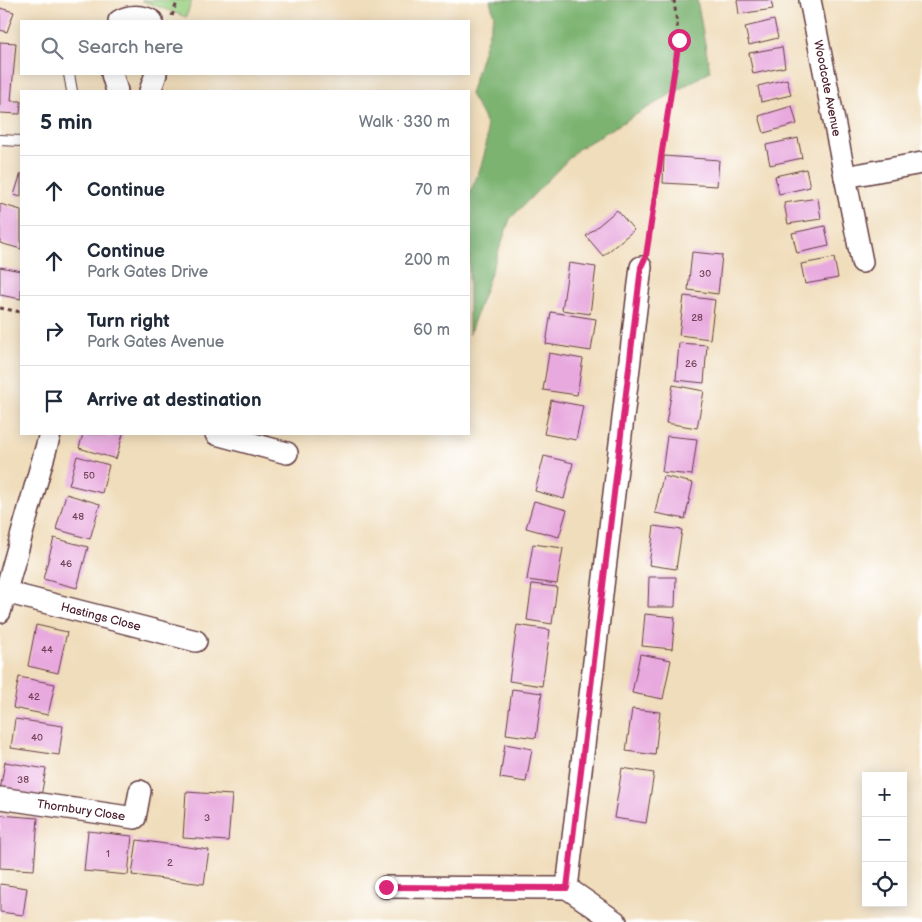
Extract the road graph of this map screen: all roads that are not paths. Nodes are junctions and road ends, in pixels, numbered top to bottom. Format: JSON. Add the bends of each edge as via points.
{"nodes":[{"id":1,"x":810,"y":0,"type":"edge"},
{"id":2,"x":122,"y":20,"type":"edge"},
{"id":3,"x":149,"y":20,"type":"edge"},
{"id":4,"x":69,"y":75,"type":"edge"},
{"id":5,"x":112,"y":75,"type":"edge"},
{"id":6,"x":156,"y":75,"type":"edge"},
{"id":7,"x":72,"y":90,"type":"edge"},
{"id":8,"x":117,"y":90,"type":"edge"},
{"id":9,"x":150,"y":90,"type":"edge"},
{"id":10,"x":0,"y":140,"type":"edge"},
{"id":11,"x":20,"y":141,"type":"edge"},
{"id":12,"x":922,"y":163,"type":"edge"},
{"id":13,"x":844,"y":177,"type":"junction"},
{"id":14,"x":862,"y":262,"type":"dead end"},
{"id":15,"x":641,"y":267,"type":"road end"},
{"id":16,"x":50,"y":435,"type":"edge"},
{"id":17,"x":220,"y":435,"type":"edge"},
{"id":18,"x":288,"y":453,"type":"dead end"},
{"id":19,"x":2,"y":602,"type":"edge"},
{"id":20,"x":196,"y":641,"type":"dead end"},
{"id":21,"x":140,"y":791,"type":"dead end"},
{"id":22,"x":0,"y":798,"type":"edge"},
{"id":23,"x":386,"y":887,"type":"dead end"},
{"id":24,"x":567,"y":888,"type":"junction"},
{"id":25,"x":616,"y":922,"type":"edge"}],
"edges":[{"from":1,"to":13,"type":"street","name":"Woodcote Avenue"},
{"from":2,"to":3,"type":"street","via":[[129,17]]},
{"from":4,"to":7,"type":"lane"},
{"from":5,"to":8,"type":"street"},
{"from":6,"to":9,"type":"street"},
{"from":10,"to":11,"type":"lane"},
{"from":12,"to":13,"type":"street"},
{"from":13,"to":14,"type":"street","name":"Woodcote Avenue"},
{"from":15,"to":24,"type":"street"},
{"from":16,"to":19,"type":"street"},
{"from":17,"to":18,"type":"street"},
{"from":19,"to":20,"type":"street","name":"Hastings Close"},
{"from":21,"to":22,"type":"street","name":"Thornbury Close","via":[[135,818]]},
{"from":23,"to":24,"type":"street"},
{"from":24,"to":25,"type":"street"}]}
